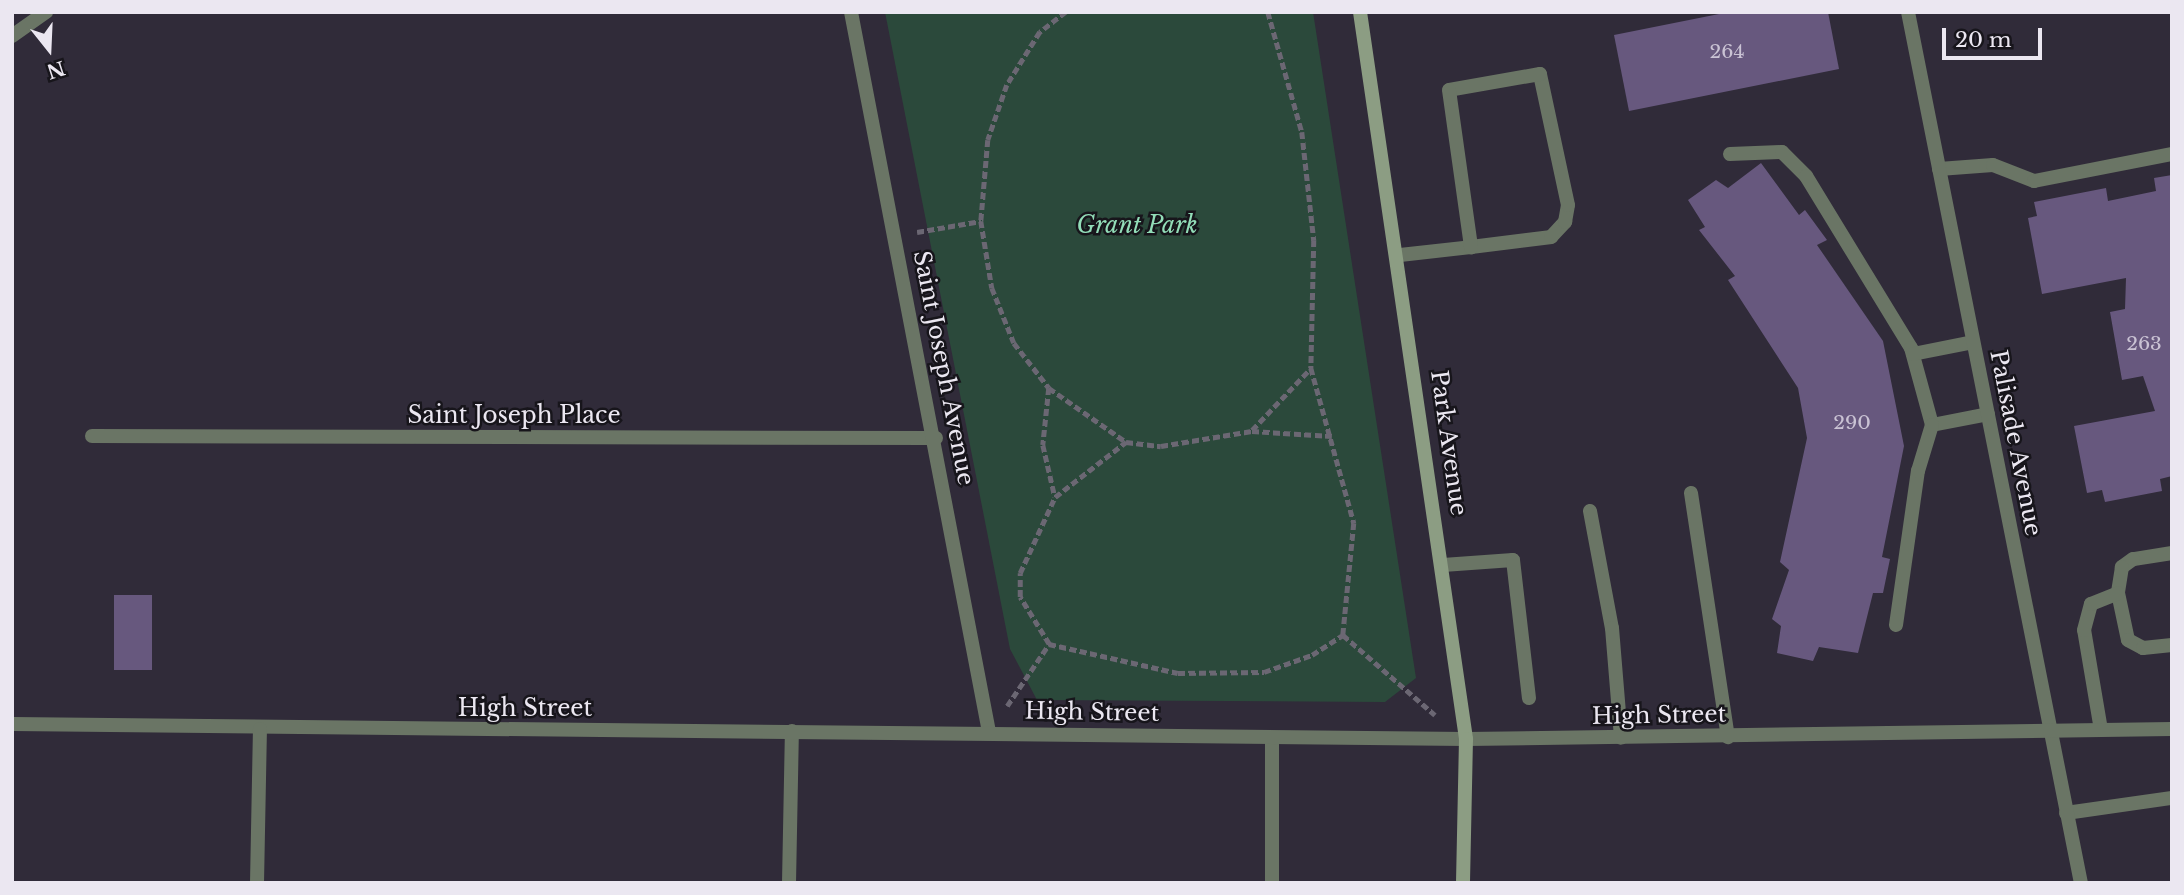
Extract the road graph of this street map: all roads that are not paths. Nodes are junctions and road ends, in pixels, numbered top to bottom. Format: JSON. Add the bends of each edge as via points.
{"nodes":[{"id":1,"x":46,"y":12,"type":"edge"},
{"id":2,"x":850,"y":12,"type":"edge"},
{"id":3,"x":1360,"y":12,"type":"edge"},
{"id":4,"x":1908,"y":12,"type":"edge"},
{"id":5,"x":12,"y":36,"type":"edge"},
{"id":6,"x":1730,"y":154,"type":"dead end"},
{"id":7,"x":2172,"y":154,"type":"edge"},
{"id":8,"x":1939,"y":169,"type":"junction"},
{"id":9,"x":1471,"y":247,"type":"junction"},
{"id":10,"x":1400,"y":255,"type":"junction"},
{"id":11,"x":1973,"y":342,"type":"junction"},
{"id":12,"x":1913,"y":354,"type":"junction"},
{"id":13,"x":1988,"y":414,"type":"junction"},
{"id":14,"x":1932,"y":425,"type":"junction"},
{"id":15,"x":92,"y":436,"type":"dead end"},
{"id":16,"x":936,"y":438,"type":"junction"},
{"id":17,"x":1691,"y":493,"type":"dead end"},
{"id":18,"x":1590,"y":511,"type":"dead end"},
{"id":19,"x":2172,"y":553,"type":"edge"},
{"id":20,"x":1443,"y":565,"type":"junction"},
{"id":21,"x":2118,"y":593,"type":"junction"},
{"id":22,"x":1896,"y":625,"type":"dead end"},
{"id":23,"x":2172,"y":645,"type":"edge"},
{"id":24,"x":1529,"y":698,"type":"dead end"},
{"id":25,"x":12,"y":724,"type":"edge"},
{"id":26,"x":260,"y":729,"type":"junction"},
{"id":27,"x":2172,"y":729,"type":"edge"},
{"id":28,"x":2049,"y":730,"type":"junction"},
{"id":29,"x":2101,"y":730,"type":"junction"},
{"id":30,"x":793,"y":732,"type":"junction"},
{"id":31,"x":989,"y":732,"type":"junction"},
{"id":32,"x":1728,"y":737,"type":"junction"},
{"id":33,"x":1272,"y":738,"type":"junction"},
{"id":34,"x":1621,"y":738,"type":"junction"},
{"id":35,"x":1466,"y":740,"type":"junction"},
{"id":36,"x":2172,"y":798,"type":"edge"},
{"id":37,"x":2066,"y":813,"type":"junction"},
{"id":38,"x":257,"y":883,"type":"edge"},
{"id":39,"x":789,"y":883,"type":"edge"},
{"id":40,"x":1272,"y":883,"type":"edge"},
{"id":41,"x":1463,"y":883,"type":"edge"},
{"id":42,"x":2081,"y":883,"type":"edge"}],
"edges":[{"from":1,"to":5,"type":"street"},
{"from":2,"to":16,"type":"street","name":"Saint Joseph Avenue"},
{"from":3,"to":10,"type":"street","name":"Park Avenue"},
{"from":4,"to":8,"type":"street","name":"Palisade Avenue"},
{"from":6,"to":12,"type":"street","via":[[1782,152],[1806,176],[1872,276]]},
{"from":7,"to":8,"type":"street","via":[[2034,181],[1993,165]]},
{"from":8,"to":11,"type":"street","name":"Palisade Avenue"},
{"from":9,"to":9,"type":"street","via":[[1551,237],[1565,222],[1568,205],[1540,74],[1449,90]]},
{"from":9,"to":10,"type":"street"},
{"from":10,"to":20,"type":"street","name":"Park Avenue"},
{"from":11,"to":12,"type":"street"},
{"from":11,"to":13,"type":"street","name":"Palisade Avenue"},
{"from":12,"to":14,"type":"street"},
{"from":13,"to":14,"type":"street"},
{"from":13,"to":28,"type":"street","name":"Palisade Avenue"},
{"from":14,"to":22,"type":"street","via":[[1918,471]]},
{"from":15,"to":16,"type":"street","name":"Saint Joseph Place"},
{"from":16,"to":31,"type":"street","name":"Saint Joseph Avenue"},
{"from":17,"to":32,"type":"street"},
{"from":18,"to":34,"type":"street","via":[[1612,628]]},
{"from":19,"to":21,"type":"street","via":[[2133,559],[2122,567]]},
{"from":20,"to":24,"type":"street","via":[[1513,559]]},
{"from":20,"to":35,"type":"street","name":"Park Avenue"},
{"from":21,"to":23,"type":"street","via":[[2128,640],[2143,648]]},
{"from":21,"to":29,"type":"street","via":[[2091,604],[2084,630]]},
{"from":25,"to":26,"type":"street","name":"High Street"},
{"from":26,"to":30,"type":"street","name":"High Street"},
{"from":26,"to":38,"type":"street"},
{"from":27,"to":29,"type":"street","name":"High Street"},
{"from":28,"to":29,"type":"street","name":"High Street"},
{"from":28,"to":32,"type":"street","name":"High Street"},
{"from":28,"to":37,"type":"street","name":"Palisade Avenue"},
{"from":30,"to":31,"type":"street","name":"High Street"},
{"from":30,"to":39,"type":"street"},
{"from":31,"to":33,"type":"street","name":"High Street"},
{"from":32,"to":34,"type":"street","name":"High Street"},
{"from":33,"to":35,"type":"street","name":"High Street"},
{"from":33,"to":40,"type":"street"},
{"from":34,"to":35,"type":"street","name":"High Street"},
{"from":35,"to":41,"type":"street","name":"Park Avenue"},
{"from":36,"to":37,"type":"street"},
{"from":37,"to":42,"type":"street","name":"Palisade Avenue"}]}
